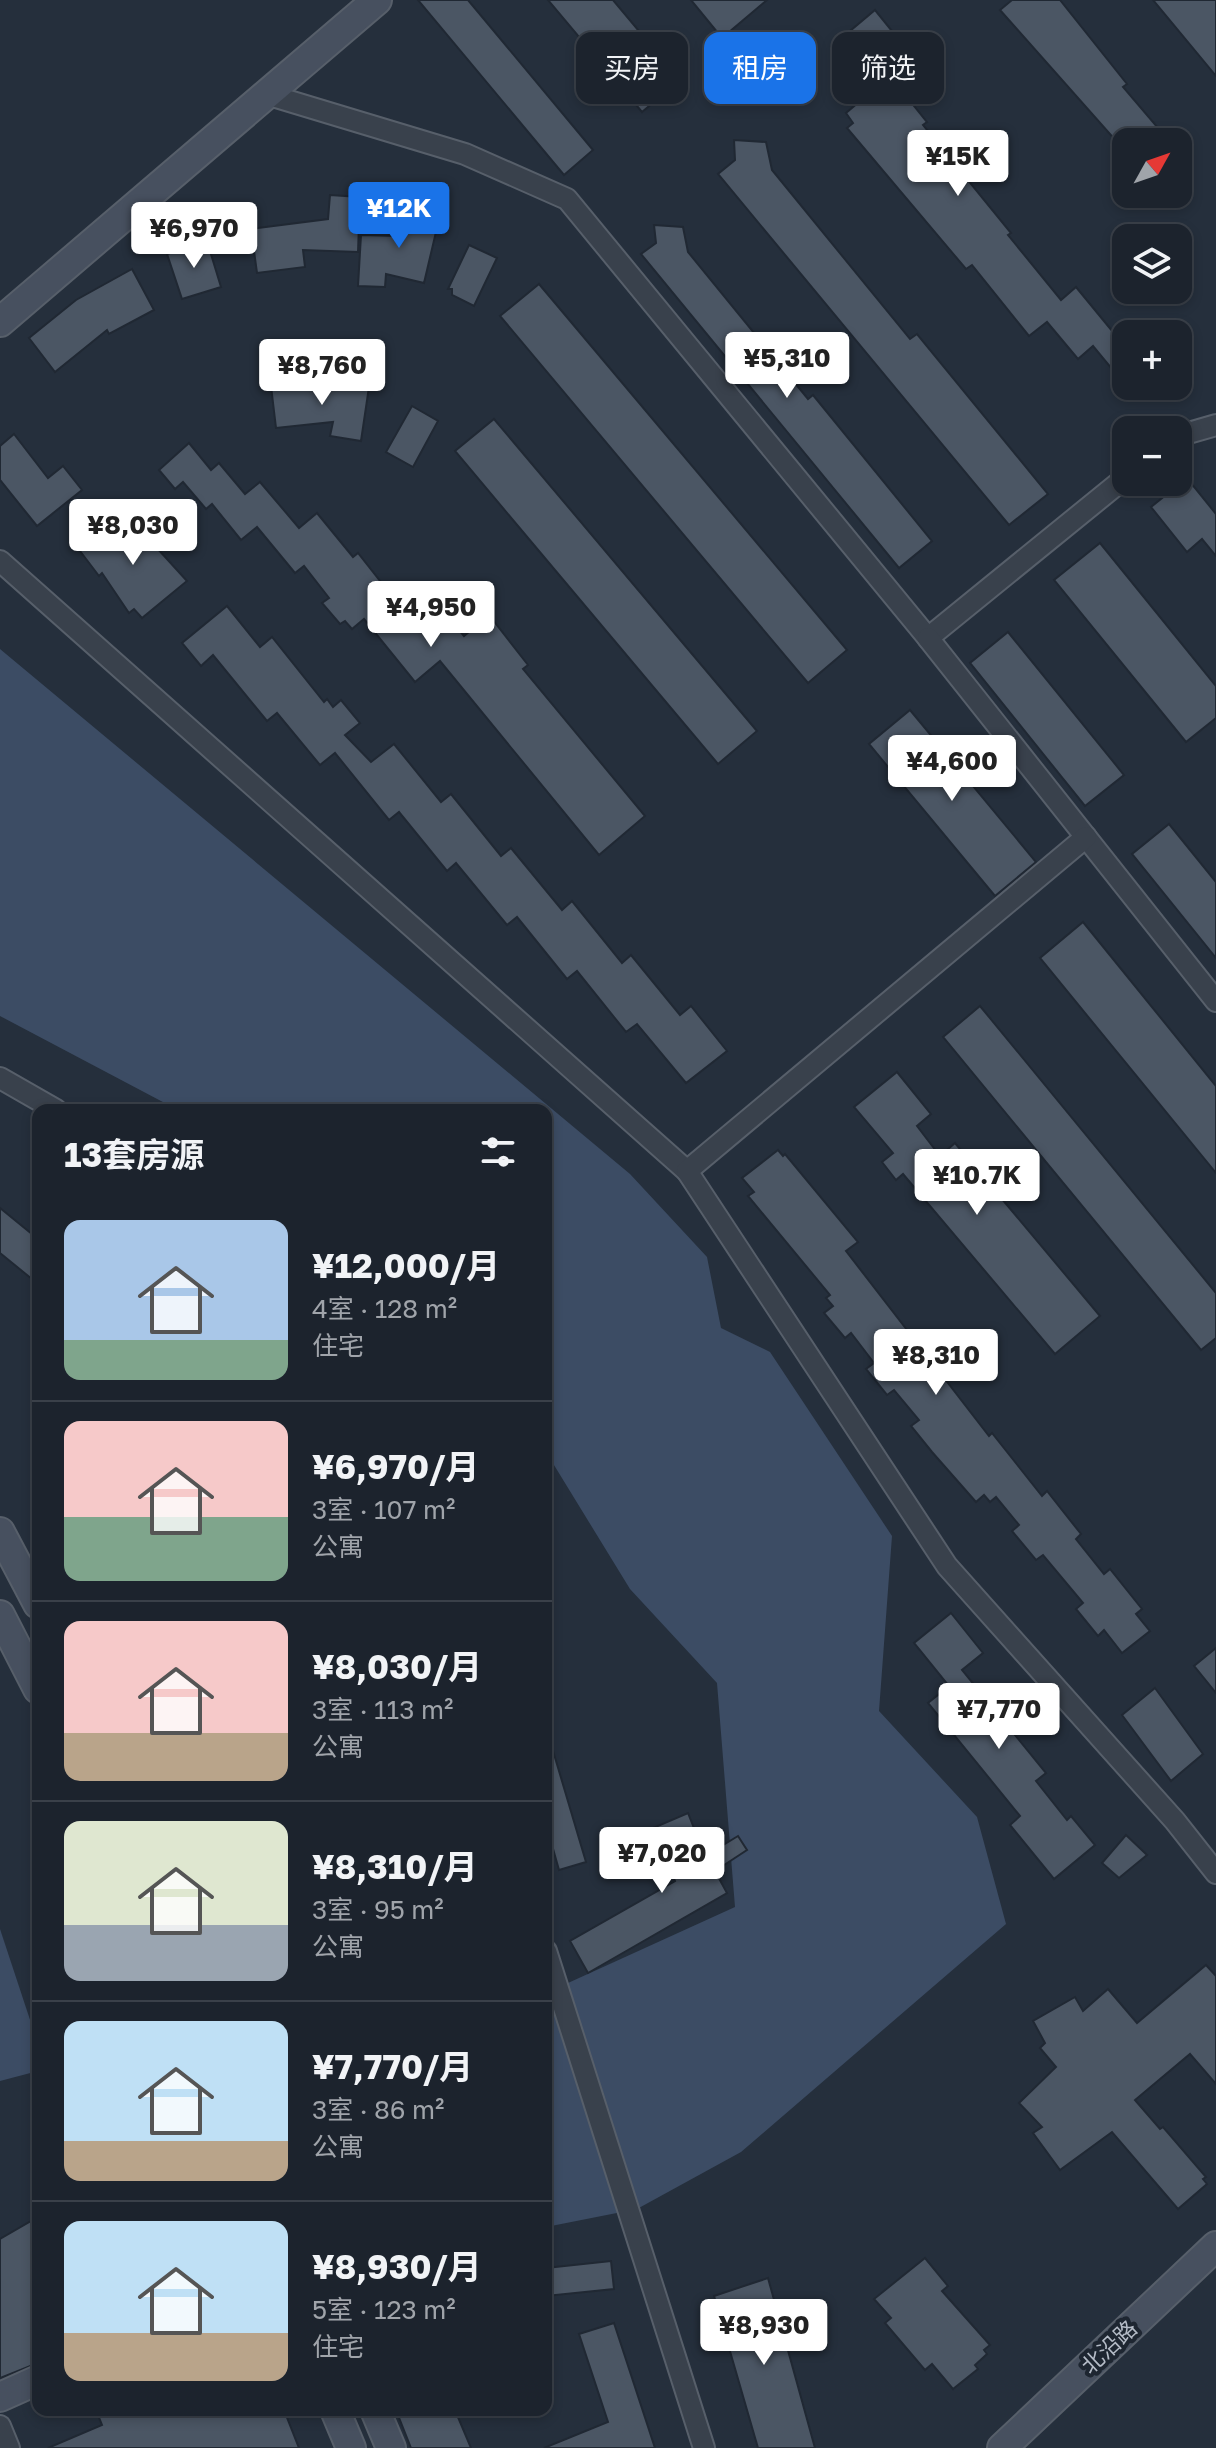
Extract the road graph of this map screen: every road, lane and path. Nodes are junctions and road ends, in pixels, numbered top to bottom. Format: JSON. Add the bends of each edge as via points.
{"nodes":[{"id":1,"x":377,"y":0,"type":"edge"},
{"id":2,"x":266,"y":94,"type":"junction"},
{"id":3,"x":0,"y":322,"type":"edge"},
{"id":4,"x":1216,"y":425,"type":"edge"},
{"id":5,"x":1192,"y":432,"type":"edge"},
{"id":6,"x":1112,"y":488,"type":"edge"},
{"id":7,"x":0,"y":561,"type":"edge"},
{"id":8,"x":928,"y":638,"type":"junction"},
{"id":9,"x":1086,"y":837,"type":"junction"},
{"id":10,"x":1216,"y":1001,"type":"edge"},
{"id":11,"x":0,"y":1078,"type":"edge"},
{"id":12,"x":46,"y":1104,"type":"edge"},
{"id":13,"x":687,"y":1171,"type":"junction"},
{"id":14,"x":0,"y":1532,"type":"edge"},
{"id":15,"x":32,"y":1593,"type":"edge"},
{"id":16,"x":0,"y":1615,"type":"edge"},
{"id":17,"x":32,"y":1677,"type":"edge"},
{"id":18,"x":1216,"y":1873,"type":"edge"},
{"id":19,"x":552,"y":1972,"type":"edge"},
{"id":20,"x":1216,"y":2246,"type":"edge"},
{"id":21,"x":32,"y":2383,"type":"edge"},
{"id":22,"x":0,"y":2397,"type":"edge"},
{"id":23,"x":338,"y":2416,"type":"edge"},
{"id":24,"x":378,"y":2416,"type":"edge"},
{"id":25,"x":0,"y":2426,"type":"edge"},
{"id":26,"x":9,"y":2448,"type":"edge"},
{"id":27,"x":351,"y":2448,"type":"edge"},
{"id":28,"x":391,"y":2448,"type":"edge"},
{"id":29,"x":704,"y":2448,"type":"edge"},
{"id":30,"x":1002,"y":2448,"type":"edge"}],
"edges":[{"from":1,"to":2,"type":"main road"},
{"from":2,"to":3,"type":"main road"},
{"from":2,"to":8,"type":"street","via":[[465,154],[567,199]]},
{"from":4,"to":5,"type":"street"},
{"from":6,"to":8,"type":"street"},
{"from":7,"to":13,"type":"street"},
{"from":8,"to":9,"type":"street"},
{"from":9,"to":10,"type":"street"},
{"from":9,"to":13,"type":"street"},
{"from":11,"to":12,"type":"street"},
{"from":13,"to":18,"type":"street","via":[[947,1566]]},
{"from":14,"to":15,"type":"main road"},
{"from":16,"to":17,"type":"main road"},
{"from":19,"to":29,"type":"street"},
{"from":20,"to":30,"type":"main road","name":"北沿路"},
{"from":21,"to":22,"type":"main road"},
{"from":23,"to":27,"type":"main road"},
{"from":24,"to":28,"type":"main road"},
{"from":25,"to":26,"type":"street"}]}
